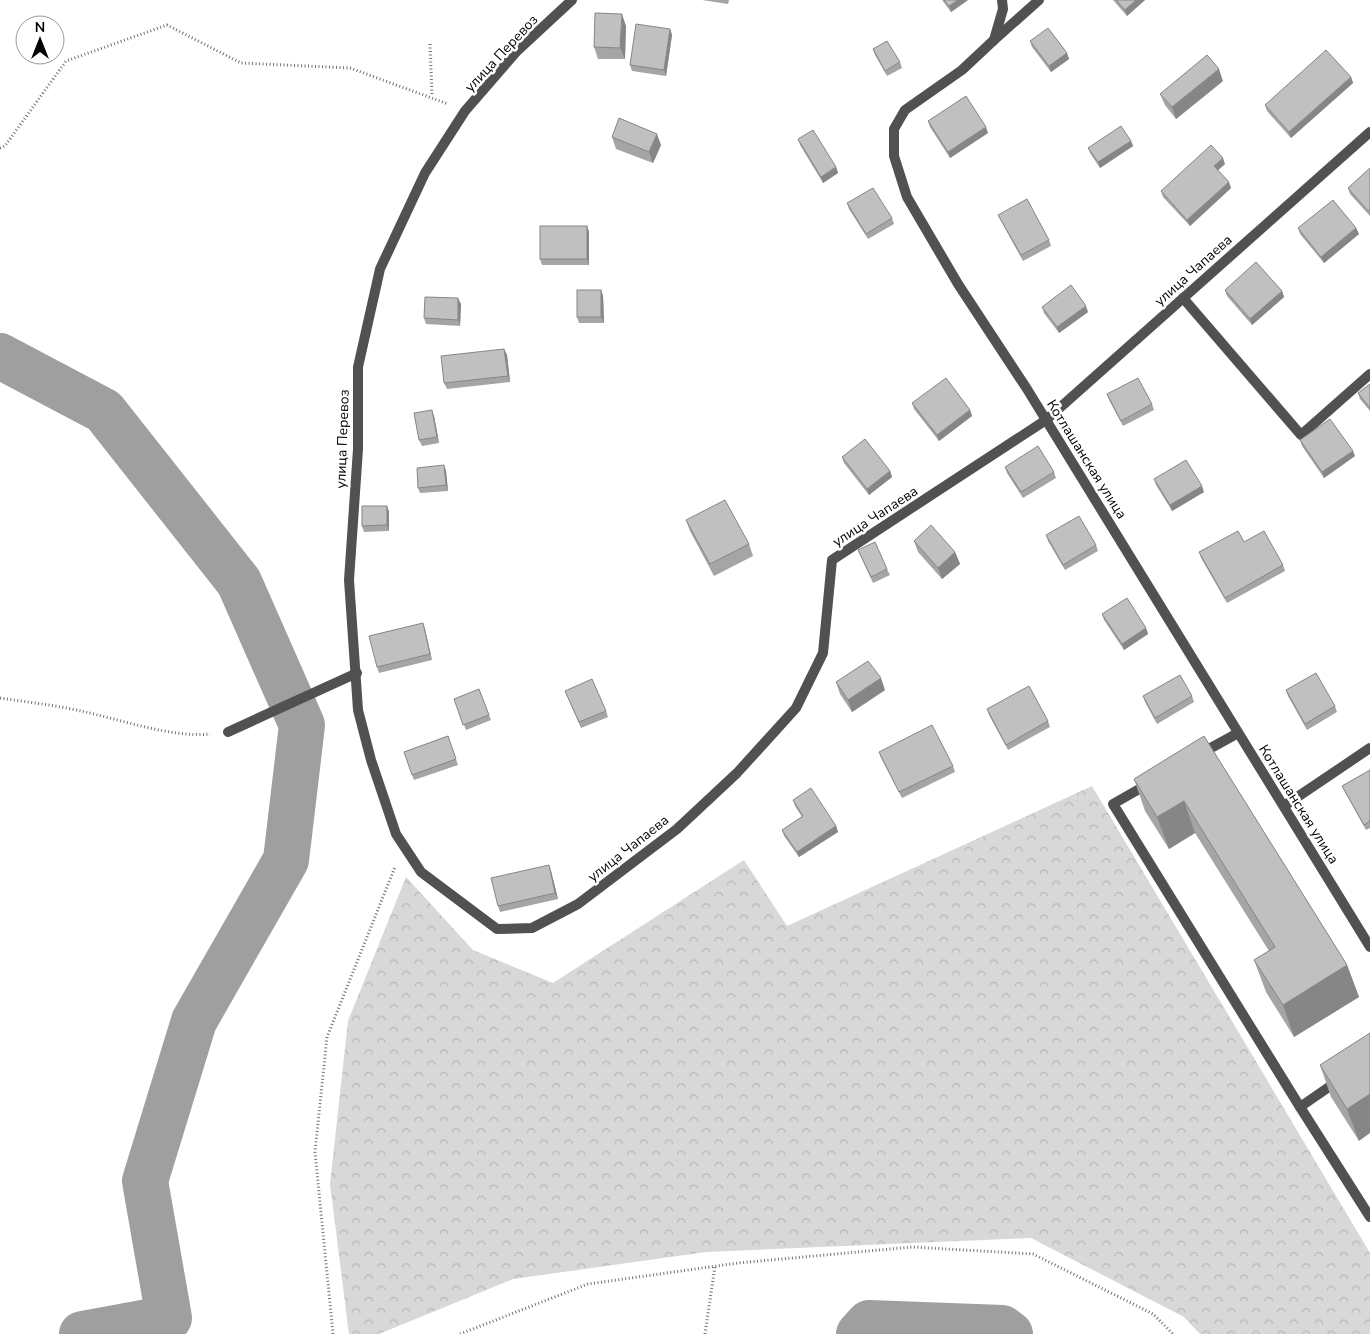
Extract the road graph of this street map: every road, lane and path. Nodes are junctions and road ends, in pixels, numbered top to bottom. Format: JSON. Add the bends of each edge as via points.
{"nodes":[{"id":1,"x":572,"y":0,"type":"edge"},
{"id":2,"x":1002,"y":0,"type":"edge"},
{"id":3,"x":1039,"y":0,"type":"edge"},
{"id":4,"x":994,"y":40,"type":"junction"},
{"id":5,"x":430,"y":44,"type":"dead end"},
{"id":6,"x":432,"y":96,"type":"junction"},
{"id":7,"x":465,"y":111,"type":"junction"},
{"id":8,"x":1370,"y":132,"type":"edge"},
{"id":9,"x":0,"y":148,"type":"edge"},
{"id":10,"x":1183,"y":298,"type":"junction"},
{"id":11,"x":1370,"y":374,"type":"edge"},
{"id":12,"x":1046,"y":420,"type":"junction"},
{"id":13,"x":357,"y":673,"type":"junction"},
{"id":14,"x":0,"y":698,"type":"edge"},
{"id":15,"x":228,"y":732,"type":"joint"},
{"id":16,"x":1238,"y":733,"type":"junction"},
{"id":17,"x":1370,"y":748,"type":"edge"},
{"id":18,"x":1188,"y":761,"type":"edge"},
{"id":19,"x":1155,"y":780,"type":"edge"},
{"id":20,"x":1284,"y":806,"type":"junction"},
{"id":21,"x":404,"y":846,"type":"junction"},
{"id":22,"x":470,"y":910,"type":"joint"},
{"id":23,"x":1370,"y":947,"type":"edge"},
{"id":24,"x":1349,"y":1074,"type":"edge"},
{"id":25,"x":1300,"y":1107,"type":"junction"},
{"id":26,"x":1370,"y":1217,"type":"edge"},
{"id":27,"x":715,"y":1266,"type":"junction"},
{"id":28,"x":333,"y":1334,"type":"edge"},
{"id":29,"x":460,"y":1334,"type":"edge"},
{"id":30,"x":705,"y":1334,"type":"edge"},
{"id":31,"x":1173,"y":1334,"type":"edge"}],
"edges":[{"from":1,"to":7,"type":"street","name":"улица Перевоз","via":[[517,51]]},
{"from":2,"to":4,"type":"street","via":[[1003,10]]},
{"from":3,"to":4,"type":"street","name":"Котлашанская улица"},
{"from":4,"to":12,"type":"street","name":"Котлашанская улица","via":[[962,70],[905,110],[894,129],[894,156],[907,197],[953,276]]},
{"from":5,"to":6,"type":"path"},
{"from":6,"to":7,"type":"path"},
{"from":6,"to":9,"type":"path","via":[[350,68],[241,63],[167,25],[66,61]]},
{"from":7,"to":13,"type":"street","name":"улица Перевоз","via":[[425,172],[380,269],[358,367],[358,449],[348,580]]},
{"from":8,"to":10,"type":"street","name":"улица Чапаева"},
{"from":10,"to":11,"type":"street","via":[[1301,435]]},
{"from":10,"to":12,"type":"street","name":"улица Чапаева"},
{"from":12,"to":16,"type":"street","name":"Котлашанская улица"},
{"from":12,"to":22,"type":"street","name":"улица Чапаева","via":[[832,560],[823,653],[796,708],[737,773],[677,829],[578,904],[532,928],[497,929]]},
{"from":13,"to":15,"type":"street"},
{"from":13,"to":21,"type":"street","name":"улица Перевоз","via":[[362,727],[396,834]]},
{"from":14,"to":15,"type":"path","via":[[197,735]]},
{"from":16,"to":18,"type":"street"},
{"from":16,"to":20,"type":"street","name":"Котлашанская улица"},
{"from":17,"to":20,"type":"street"},
{"from":19,"to":25,"type":"street","via":[[1113,804]]},
{"from":20,"to":23,"type":"street","name":"Котлашанская улица"},
{"from":21,"to":22,"type":"street","name":"улица Перевоз","via":[[421,872]]},
{"from":21,"to":28,"type":"path","via":[[327,1038],[315,1152]]},
{"from":24,"to":25,"type":"street"},
{"from":25,"to":26,"type":"street"},
{"from":27,"to":29,"type":"path","via":[[588,1284]]},
{"from":27,"to":30,"type":"path"},
{"from":27,"to":31,"type":"path","via":[[912,1247],[1033,1254],[1153,1314]]}]}
